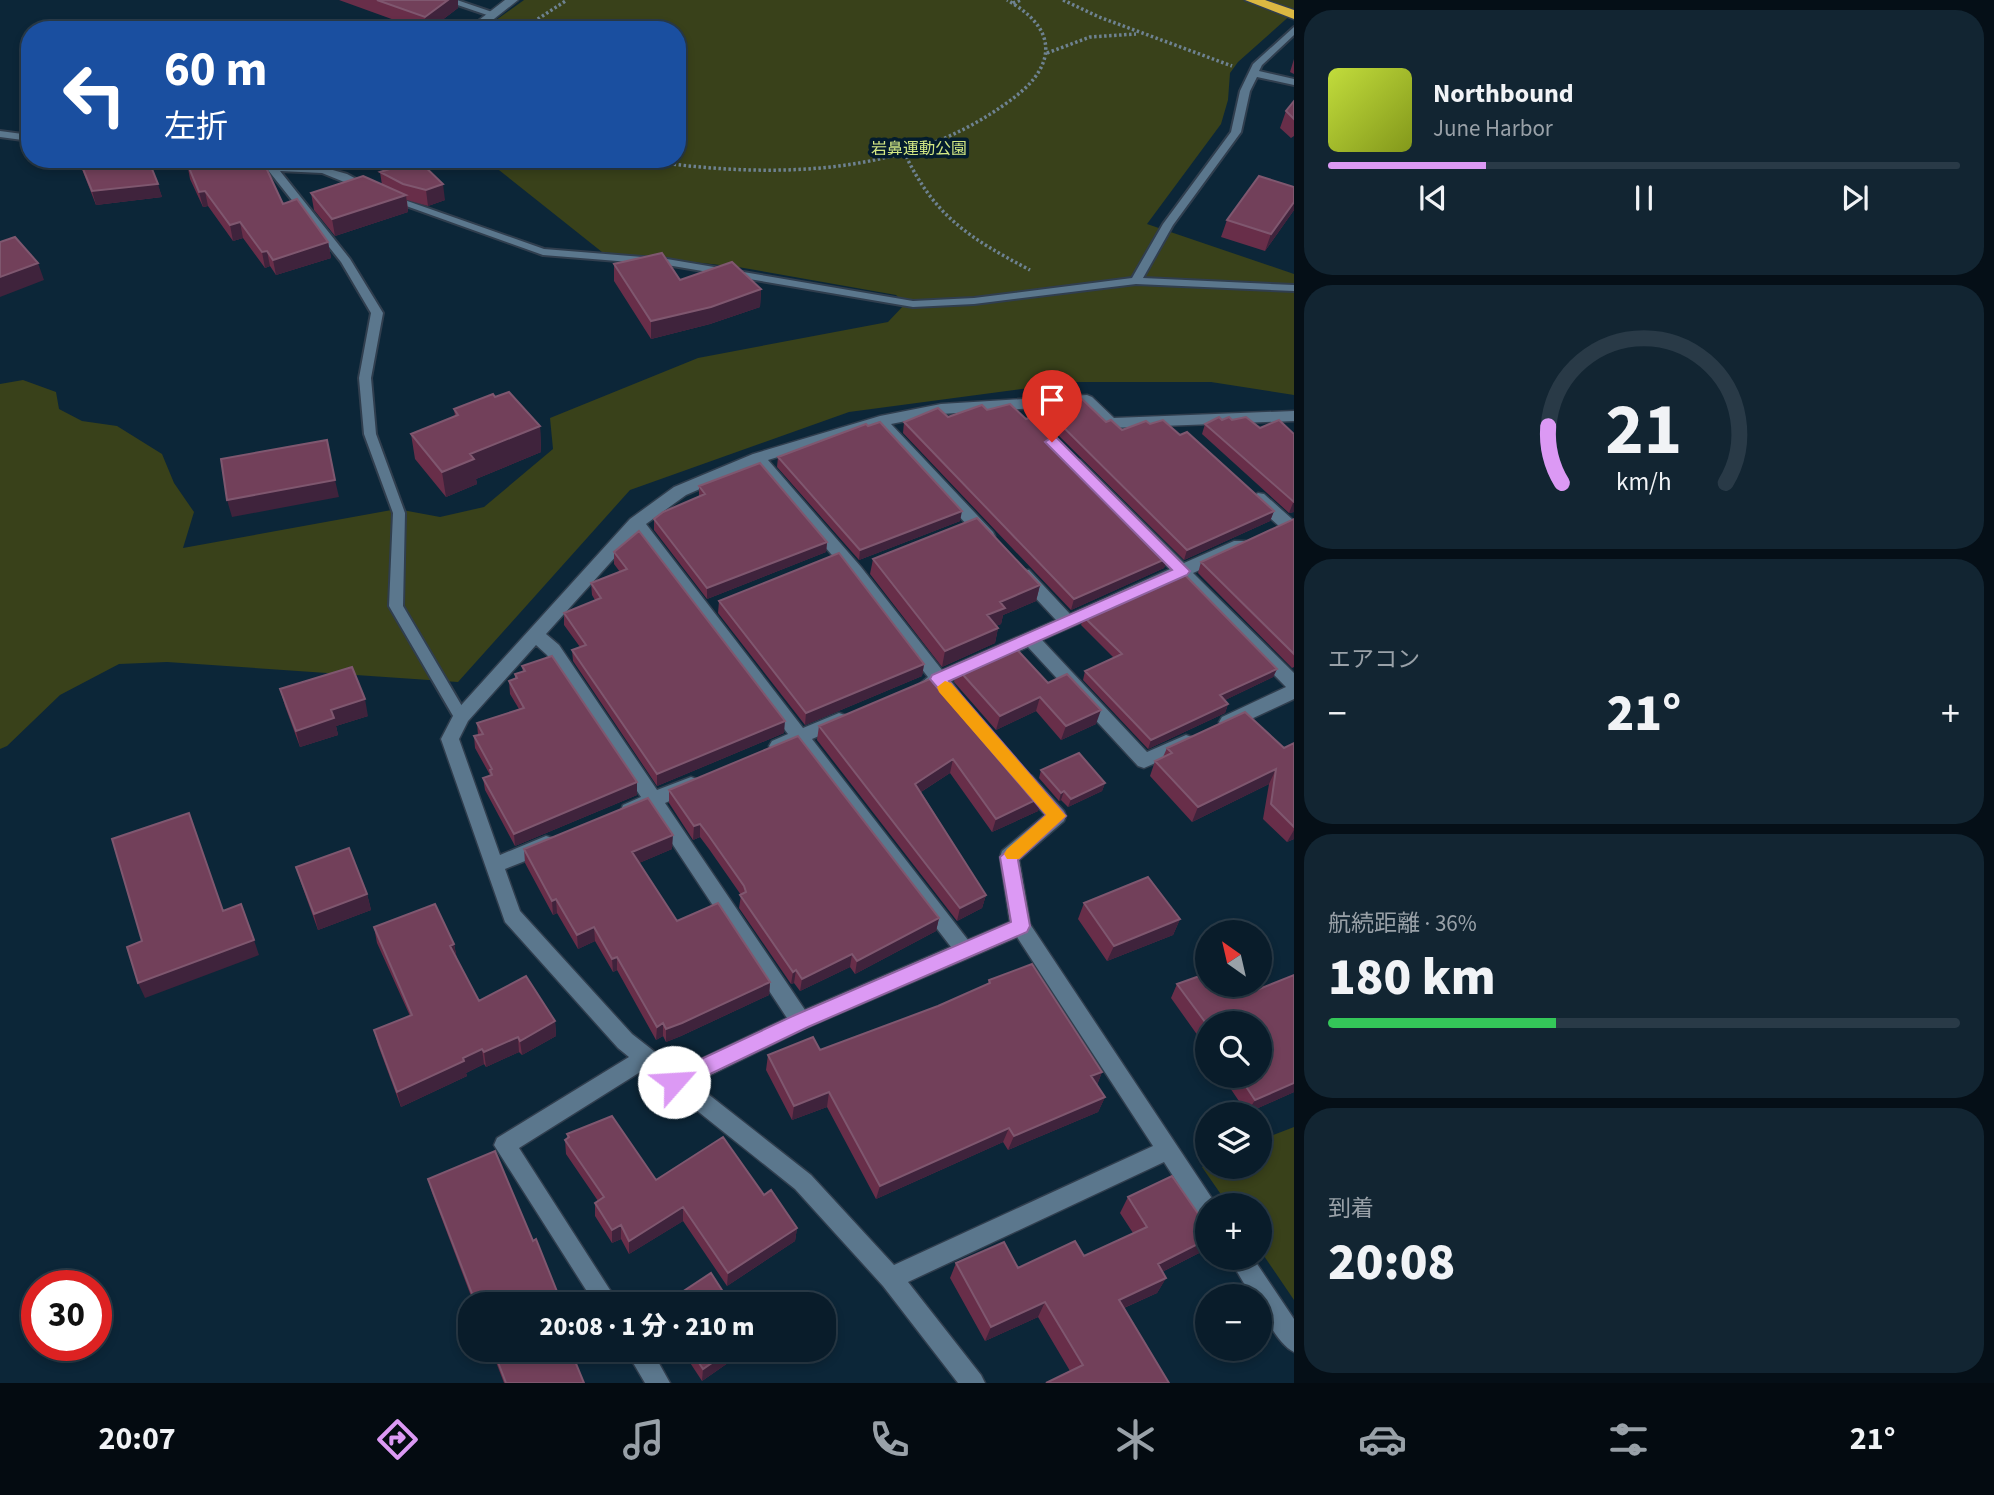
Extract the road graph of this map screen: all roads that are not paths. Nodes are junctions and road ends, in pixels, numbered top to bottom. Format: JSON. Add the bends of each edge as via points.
{"nodes":[{"id":1,"x":448,"y":0,"type":"edge"},
{"id":2,"x":512,"y":0,"type":"edge"},
{"id":3,"x":1252,"y":0,"type":"edge"},
{"id":4,"x":493,"y":14,"type":"junction"},
{"id":5,"x":1294,"y":15,"type":"edge"},
{"id":6,"x":484,"y":21,"type":"edge"},
{"id":7,"x":1294,"y":30,"type":"edge"},
{"id":8,"x":1253,"y":73,"type":"junction"},
{"id":9,"x":1294,"y":82,"type":"edge"},
{"id":10,"x":0,"y":134,"type":"edge"},
{"id":11,"x":21,"y":137,"type":"edge"},
{"id":12,"x":272,"y":168,"type":"edge"},
{"id":13,"x":318,"y":168,"type":"edge"},
{"id":14,"x":1136,"y":281,"type":"junction"},
{"id":15,"x":1294,"y":288,"type":"edge"},
{"id":16,"x":1015,"y":404,"type":"junction"},
{"id":17,"x":1294,"y":416,"type":"edge"},
{"id":18,"x":1173,"y":420,"type":"junction"},
{"id":19,"x":880,"y":421,"type":"junction"},
{"id":20,"x":1035,"y":424,"type":"edge"},
{"id":21,"x":1193,"y":439,"type":"edge"},
{"id":22,"x":1064,"y":453,"type":"edge"},
{"id":23,"x":758,"y":458,"type":"junction"},
{"id":24,"x":1245,"y":486,"type":"edge"},
{"id":25,"x":636,"y":523,"type":"junction"},
{"id":26,"x":1285,"y":524,"type":"edge"},
{"id":27,"x":1251,"y":539,"type":"edge"},
{"id":28,"x":995,"y":544,"type":"edge"},
{"id":29,"x":1013,"y":563,"type":"edge"},
{"id":30,"x":1182,"y":571,"type":"junction"},
{"id":31,"x":1068,"y":622,"type":"junction"},
{"id":32,"x":534,"y":634,"type":"junction"},
{"id":33,"x":1031,"y":639,"type":"junction"},
{"id":34,"x":938,"y":679,"type":"junction"},
{"id":35,"x":1294,"y":684,"type":"edge"},
{"id":36,"x":913,"y":690,"type":"edge"},
{"id":37,"x":1294,"y":691,"type":"edge"},
{"id":38,"x":965,"y":711,"type":"edge"},
{"id":39,"x":850,"y":716,"type":"edge"},
{"id":40,"x":461,"y":717,"type":"junction"},
{"id":41,"x":800,"y":737,"type":"junction"},
{"id":42,"x":764,"y":752,"type":"edge"},
{"id":43,"x":1011,"y":764,"type":"edge"},
{"id":44,"x":703,"y":778,"type":"edge"},
{"id":45,"x":655,"y":799,"type":"junction"},
{"id":46,"x":618,"y":815,"type":"edge"},
{"id":47,"x":568,"y":835,"type":"edge"},
{"id":48,"x":493,"y":866,"type":"junction"},
{"id":49,"x":1021,"y":926,"type":"junction"},
{"id":50,"x":965,"y":951,"type":"junction"},
{"id":51,"x":801,"y":1021,"type":"junction"},
{"id":52,"x":647,"y":1057,"type":"junction"},
{"id":53,"x":674,"y":1082,"type":"junction"},
{"id":54,"x":1167,"y":1150,"type":"junction"},
{"id":55,"x":1196,"y":1193,"type":"edge"},
{"id":56,"x":1248,"y":1270,"type":"edge"},
{"id":57,"x":891,"y":1278,"type":"junction"},
{"id":58,"x":600,"y":1292,"type":"edge"},
{"id":59,"x":1294,"y":1340,"type":"edge"},
{"id":60,"x":645,"y":1362,"type":"edge"},
{"id":61,"x":658,"y":1383,"type":"edge"},
{"id":62,"x":974,"y":1383,"type":"edge"}],
"edges":[{"from":1,"to":4,"type":"lane"},
{"from":2,"to":4,"type":"street"},
{"from":3,"to":5,"type":"highway"},
{"from":4,"to":6,"type":"street"},
{"from":7,"to":8,"type":"lane"},
{"from":8,"to":9,"type":"lane"},
{"from":8,"to":14,"type":"lane","via":[[1236,132],[1168,224]]},
{"from":10,"to":11,"type":"lane"},
{"from":12,"to":40,"type":"lane","via":[[346,261],[377,313],[365,378],[370,435],[399,513],[396,606]]},
{"from":13,"to":14,"type":"lane","via":[[336,172],[400,204],[543,251],[667,262],[913,304]]},
{"from":14,"to":15,"type":"lane"},
{"from":16,"to":18,"type":"street","via":[[1087,400],[1110,423]]},
{"from":16,"to":19,"type":"street","via":[[941,409]]},
{"from":16,"to":20,"type":"street"},
{"from":17,"to":18,"type":"street"},
{"from":18,"to":21,"type":"street"},
{"from":19,"to":23,"type":"street"},
{"from":19,"to":28,"type":"street","via":[[970,526]]},
{"from":22,"to":30,"type":"street"},
{"from":23,"to":25,"type":"street","via":[[680,491]]},
{"from":23,"to":34,"type":"street","via":[[834,557],[861,569]]},
{"from":24,"to":26,"type":"street"},
{"from":25,"to":32,"type":"street"},
{"from":25,"to":41,"type":"street","via":[[707,608]]},
{"from":27,"to":30,"type":"street"},
{"from":29,"to":31,"type":"street"},
{"from":30,"to":31,"type":"street"},
{"from":30,"to":35,"type":"street"},
{"from":31,"to":33,"type":"street"},
{"from":32,"to":40,"type":"street"},
{"from":32,"to":45,"type":"street","via":[[553,650]]},
{"from":33,"to":34,"type":"street"},
{"from":33,"to":37,"type":"street","via":[[1144,761]]},
{"from":34,"to":36,"type":"street"},
{"from":34,"to":38,"type":"street"},
{"from":39,"to":41,"type":"street"},
{"from":40,"to":48,"type":"street","via":[[450,739]]},
{"from":41,"to":42,"type":"street"},
{"from":41,"to":50,"type":"street"},
{"from":43,"to":49,"type":"street","via":[[1057,816],[1009,857]]},
{"from":44,"to":45,"type":"street"},
{"from":45,"to":46,"type":"street"},
{"from":45,"to":51,"type":"street"},
{"from":47,"to":48,"type":"street"},
{"from":48,"to":52,"type":"street","via":[[512,916],[625,1041]]},
{"from":49,"to":50,"type":"street"},
{"from":49,"to":54,"type":"street"},
{"from":50,"to":51,"type":"street"},
{"from":51,"to":53,"type":"street"},
{"from":52,"to":53,"type":"street"},
{"from":52,"to":58,"type":"street","via":[[505,1144]]},
{"from":53,"to":57,"type":"street","via":[[803,1182]]},
{"from":54,"to":55,"type":"street"},
{"from":54,"to":57,"type":"street"},
{"from":56,"to":59,"type":"street"},
{"from":57,"to":62,"type":"street"},
{"from":60,"to":61,"type":"street"}]}
